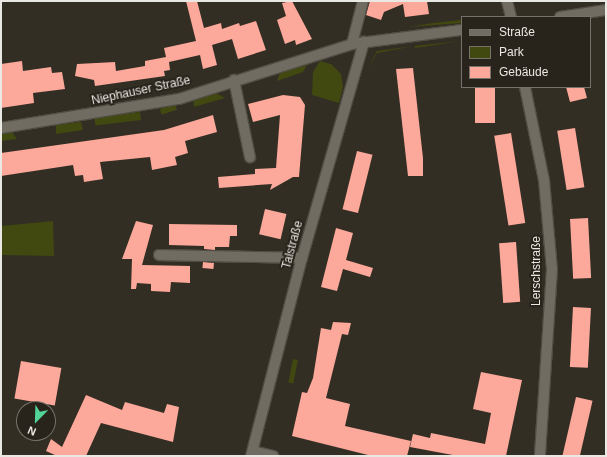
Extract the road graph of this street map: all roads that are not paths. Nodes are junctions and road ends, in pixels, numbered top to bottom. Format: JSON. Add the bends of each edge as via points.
{"nodes":[{"id":1,"x":363,"y":1,"type":"edge"},
{"id":2,"x":507,"y":1,"type":"edge"},
{"id":3,"x":606,"y":10,"type":"edge"},
{"id":4,"x":511,"y":16,"type":"edge"},
{"id":5,"x":567,"y":16,"type":"edge"},
{"id":6,"x":461,"y":30,"type":"edge"},
{"id":7,"x":364,"y":42,"type":"junction"},
{"id":8,"x":352,"y":44,"type":"junction"},
{"id":9,"x":234,"y":80,"type":"junction"},
{"id":10,"x":526,"y":88,"type":"edge"},
{"id":11,"x":1,"y":128,"type":"edge"},
{"id":12,"x":250,"y":158,"type":"dead end"},
{"id":13,"x":159,"y":255,"type":"dead end"},
{"id":14,"x":302,"y":258,"type":"junction"},
{"id":15,"x":252,"y":453,"type":"edge"},
{"id":16,"x":273,"y":456,"type":"edge"},
{"id":17,"x":540,"y":456,"type":"edge"}],
"edges":[{"from":1,"to":8,"type":"street"},
{"from":2,"to":4,"type":"street"},
{"from":3,"to":5,"type":"street"},
{"from":6,"to":7,"type":"street","name":"Niephauser Straße"},
{"from":7,"to":8,"type":"street","name":"Niephauser Straße"},
{"from":7,"to":14,"type":"street","name":"Talstraße"},
{"from":8,"to":9,"type":"street","name":"Niephauser Straße"},
{"from":9,"to":11,"type":"street","name":"Niephauser Straße","via":[[178,99]]},
{"from":9,"to":12,"type":"street"},
{"from":10,"to":17,"type":"street","name":"Lerschstraße","via":[[544,180],[552,269]]},
{"from":13,"to":14,"type":"street"},
{"from":14,"to":15,"type":"street","name":"Talstraße"},
{"from":15,"to":16,"type":"street"}]}
